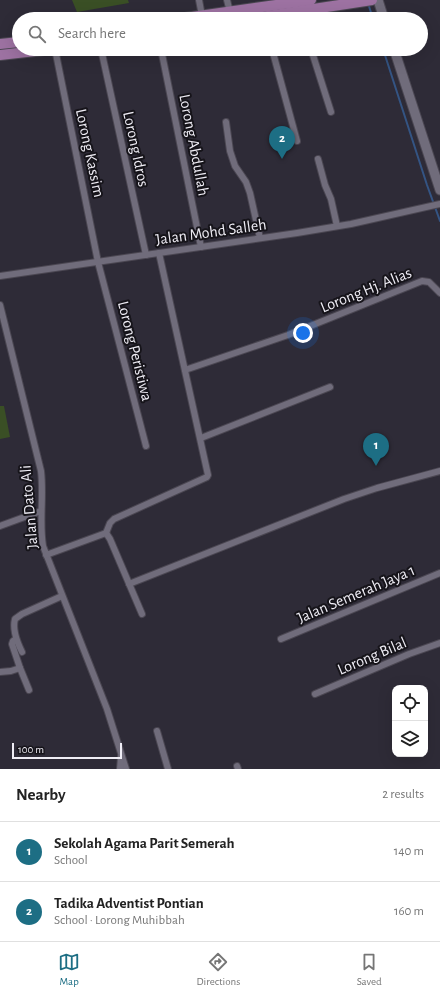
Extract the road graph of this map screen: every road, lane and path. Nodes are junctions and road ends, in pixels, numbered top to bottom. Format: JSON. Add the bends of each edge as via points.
{"nodes":[{"id":1,"x":198,"y":0,"type":"edge"},
{"id":2,"x":227,"y":0,"type":"edge"},
{"id":3,"x":306,"y":0,"type":"edge"},
{"id":4,"x":372,"y":0,"type":"edge"},
{"id":5,"x":378,"y":0,"type":"edge"},
{"id":6,"x":201,"y":12,"type":"edge"},
{"id":7,"x":230,"y":12,"type":"joint"},
{"id":8,"x":313,"y":12,"type":"edge"},
{"id":9,"x":382,"y":12,"type":"edge"},
{"id":10,"x":12,"y":43,"type":"edge"},
{"id":11,"x":0,"y":44,"type":"edge"},
{"id":12,"x":12,"y":54,"type":"edge"},
{"id":13,"x":0,"y":55,"type":"edge"},
{"id":14,"x":55,"y":56,"type":"edge"},
{"id":15,"x":103,"y":56,"type":"edge"},
{"id":16,"x":162,"y":56,"type":"edge"},
{"id":17,"x":274,"y":56,"type":"edge"},
{"id":18,"x":313,"y":56,"type":"edge"},
{"id":19,"x":396,"y":56,"type":"edge"},
{"id":20,"x":331,"y":112,"type":"dead end"},
{"id":21,"x":226,"y":122,"type":"dead end"},
{"id":22,"x":297,"y":141,"type":"dead end"},
{"id":23,"x":318,"y":160,"type":"dead end"},
{"id":24,"x":440,"y":190,"type":"edge"},
{"id":25,"x":439,"y":204,"type":"edge"},
{"id":26,"x":337,"y":226,"type":"junction"},
{"id":27,"x":260,"y":238,"type":"junction"},
{"id":28,"x":201,"y":247,"type":"junction"},
{"id":29,"x":159,"y":253,"type":"junction"},
{"id":30,"x":146,"y":255,"type":"junction"},
{"id":31,"x":98,"y":262,"type":"junction"},
{"id":32,"x":0,"y":276,"type":"edge"},
{"id":33,"x":440,"y":293,"type":"edge"},
{"id":34,"x":0,"y":304,"type":"edge"},
{"id":35,"x":185,"y":370,"type":"junction"},
{"id":36,"x":330,"y":387,"type":"dead end"},
{"id":37,"x":201,"y":438,"type":"junction"},
{"id":38,"x":146,"y":446,"type":"dead end"},
{"id":39,"x":440,"y":471,"type":"edge"},
{"id":40,"x":41,"y":511,"type":"junction"},
{"id":41,"x":0,"y":526,"type":"edge"},
{"id":42,"x":106,"y":533,"type":"junction"},
{"id":43,"x":46,"y":555,"type":"junction"},
{"id":44,"x":440,"y":573,"type":"edge"},
{"id":45,"x":129,"y":584,"type":"junction"},
{"id":46,"x":62,"y":596,"type":"junction"},
{"id":47,"x":142,"y":614,"type":"dead end"},
{"id":48,"x":16,"y":639,"type":"junction"},
{"id":49,"x":281,"y":639,"type":"dead end"},
{"id":50,"x":440,"y":643,"type":"edge"},
{"id":51,"x":22,"y":652,"type":"dead end"},
{"id":52,"x":20,"y":668,"type":"junction"},
{"id":53,"x":0,"y":672,"type":"edge"},
{"id":54,"x":29,"y":690,"type":"dead end"},
{"id":55,"x":315,"y":694,"type":"dead end"},
{"id":56,"x":157,"y":731,"type":"dead end"},
{"id":57,"x":122,"y":754,"type":"junction"},
{"id":58,"x":120,"y":769,"type":"edge"},
{"id":59,"x":126,"y":769,"type":"edge"},
{"id":60,"x":168,"y":769,"type":"edge"}],
"edges":[{"from":1,"to":6,"type":"street"},
{"from":2,"to":7,"type":"street"},
{"from":3,"to":7,"type":"highway"},
{"from":4,"to":8,"type":"highway"},
{"from":5,"to":9,"type":"main road"},
{"from":10,"to":11,"type":"highway"},
{"from":12,"to":13,"type":"highway"},
{"from":14,"to":31,"type":"street","name":"Lorong Kassim"},
{"from":15,"to":30,"type":"street","name":"Lorong Idros"},
{"from":16,"to":28,"type":"street","name":"Lorong Abdullah"},
{"from":17,"to":22,"type":"street"},
{"from":18,"to":20,"type":"street"},
{"from":19,"to":24,"type":"main road"},
{"from":21,"to":27,"type":"street","via":[[230,151],[250,193]]},
{"from":23,"to":26,"type":"street"},
{"from":25,"to":26,"type":"street","name":"Jalan Mohd Salleh"},
{"from":26,"to":27,"type":"street","name":"Jalan Mohd Salleh"},
{"from":27,"to":28,"type":"street","name":"Jalan Mohd Salleh"},
{"from":28,"to":29,"type":"street","name":"Jalan Mohd Salleh"},
{"from":29,"to":30,"type":"street","name":"Jalan Mohd Salleh"},
{"from":29,"to":35,"type":"street"},
{"from":30,"to":31,"type":"street","name":"Jalan Mohd Salleh"},
{"from":31,"to":32,"type":"street","name":"Jalan Mohd Salleh"},
{"from":31,"to":38,"type":"street","name":"Lorong Peristiwa"},
{"from":33,"to":35,"type":"street","name":"Lorong Hj. Alias","via":[[429,282],[422,281],[288,335]]},
{"from":34,"to":40,"type":"street","name":"Jalan Dato Ali","via":[[41,471]]},
{"from":35,"to":37,"type":"street"},
{"from":36,"to":37,"type":"street"},
{"from":37,"to":42,"type":"street","via":[[208,476],[114,519]]},
{"from":39,"to":45,"type":"street","via":[[344,499]]},
{"from":40,"to":41,"type":"street"},
{"from":40,"to":43,"type":"street","name":"Jalan Dato Ali","via":[[41,530]]},
{"from":42,"to":43,"type":"street"},
{"from":42,"to":45,"type":"street"},
{"from":43,"to":46,"type":"street","name":"Jalan Dato Ali"},
{"from":44,"to":49,"type":"street","name":"Jalan Semerah Jaya 1"},
{"from":45,"to":47,"type":"street"},
{"from":46,"to":48,"type":"street","via":[[17,617],[14,624]]},
{"from":46,"to":57,"type":"street","name":"Jalan Dato Ali"},
{"from":48,"to":51,"type":"street"},
{"from":48,"to":52,"type":"street","via":[[12,644]]},
{"from":50,"to":55,"type":"street","name":"Lorong Bilal"},
{"from":52,"to":53,"type":"street"},
{"from":52,"to":54,"type":"street"},
{"from":56,"to":60,"type":"street"},
{"from":57,"to":58,"type":"street"},
{"from":57,"to":59,"type":"street","name":"Jalan Dato Ali"}]}
